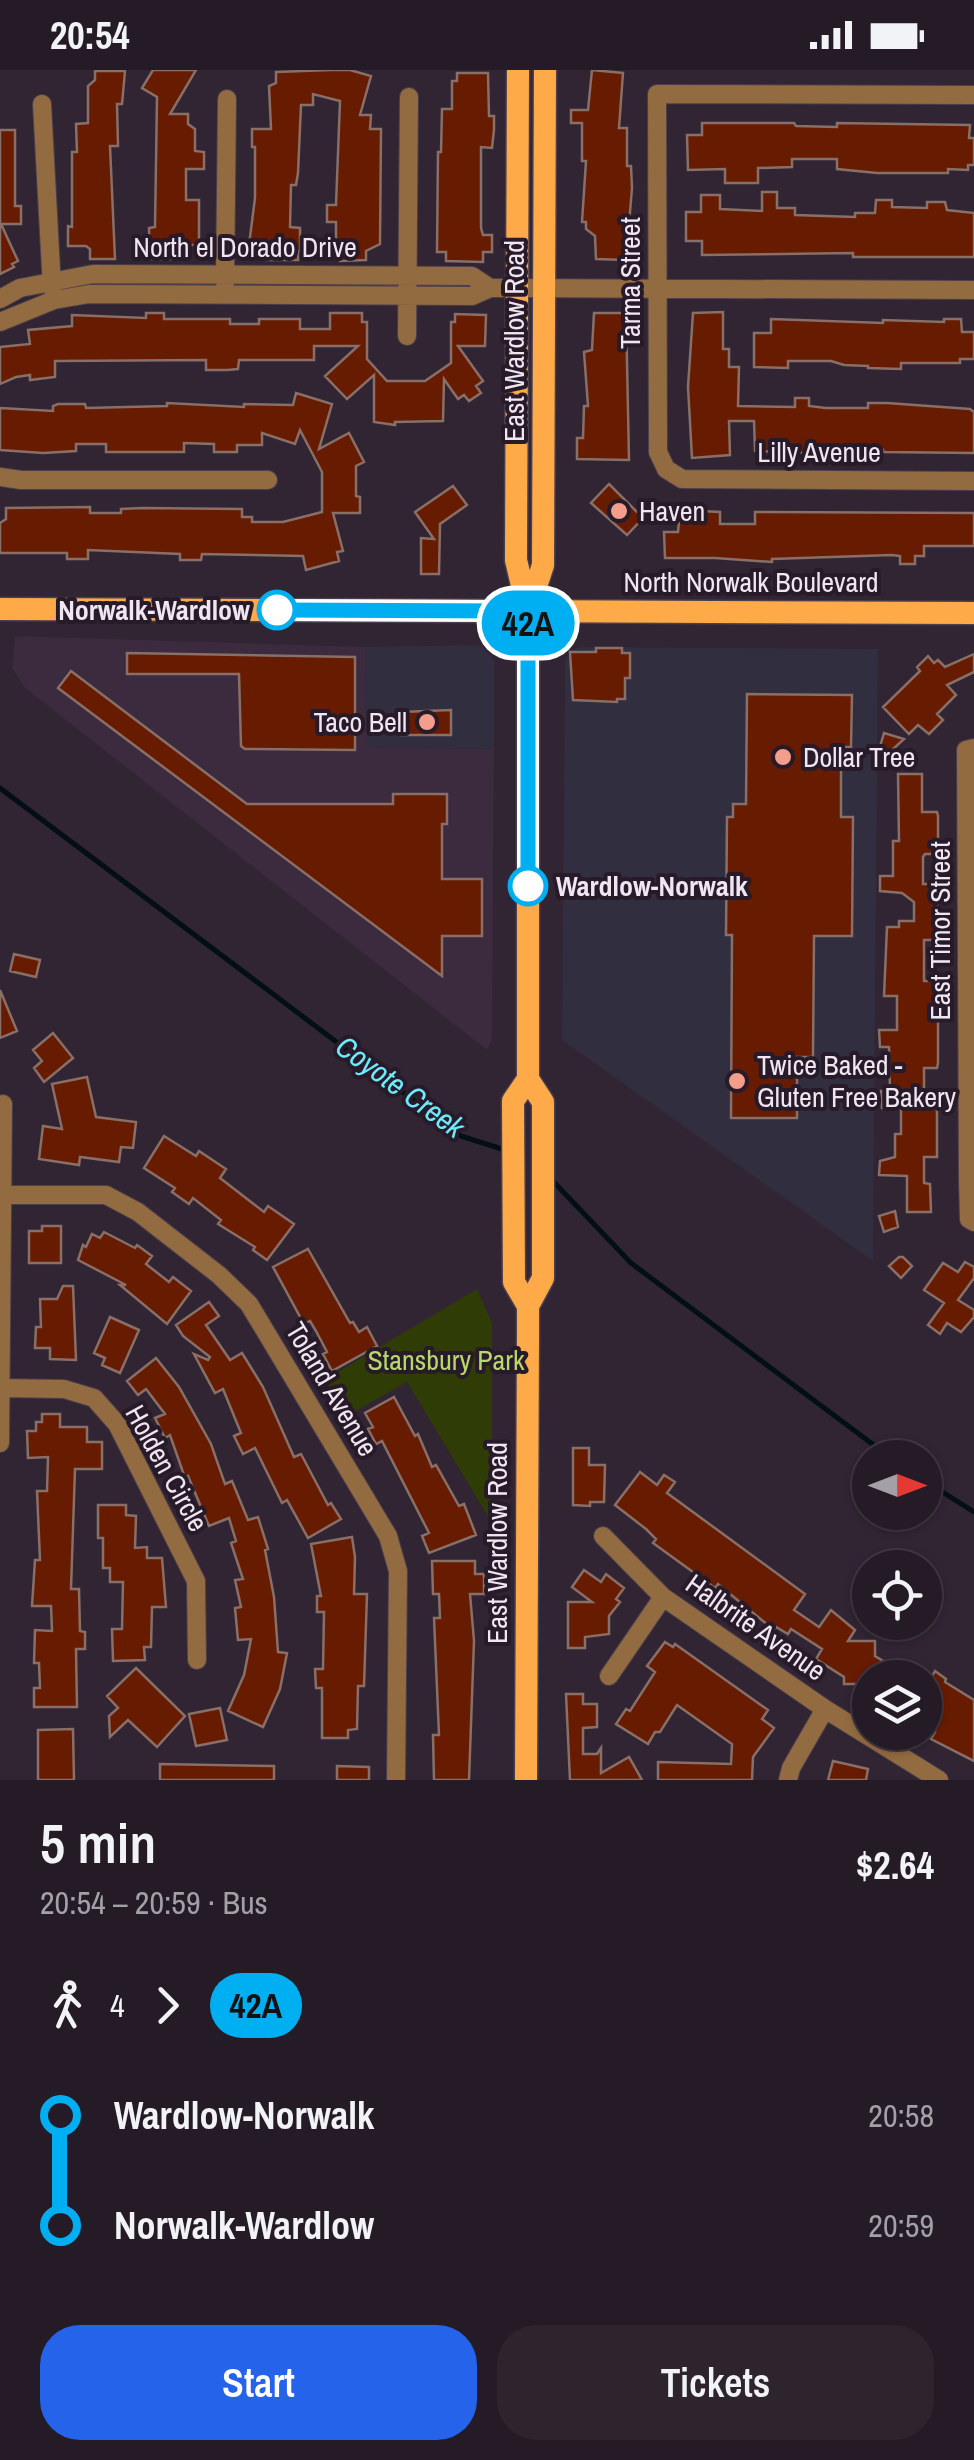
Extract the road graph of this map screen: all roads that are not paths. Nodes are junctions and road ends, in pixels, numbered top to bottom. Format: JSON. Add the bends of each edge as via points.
{"nodes":[{"id":1,"x":518,"y":70,"type":"edge"},
{"id":2,"x":545,"y":70,"type":"edge"},
{"id":3,"x":974,"y":95,"type":"edge"},
{"id":4,"x":409,"y":97,"type":"dead end"},
{"id":5,"x":228,"y":98,"type":"dead end"},
{"id":6,"x":42,"y":104,"type":"dead end"},
{"id":7,"x":225,"y":274,"type":"junction"},
{"id":8,"x":326,"y":274,"type":"junction"},
{"id":9,"x":408,"y":275,"type":"junction"},
{"id":10,"x":50,"y":281,"type":"junction"},
{"id":11,"x":490,"y":288,"type":"junction"},
{"id":12,"x":517,"y":288,"type":"junction"},
{"id":13,"x":544,"y":288,"type":"junction"},
{"id":14,"x":657,"y":289,"type":"junction"},
{"id":15,"x":974,"y":290,"type":"edge"},
{"id":16,"x":225,"y":295,"type":"junction"},
{"id":17,"x":326,"y":295,"type":"junction"},
{"id":18,"x":408,"y":296,"type":"junction"},
{"id":19,"x":0,"y":298,"type":"edge"},
{"id":20,"x":54,"y":300,"type":"junction"},
{"id":21,"x":0,"y":322,"type":"edge"},
{"id":22,"x":407,"y":336,"type":"dead end"},
{"id":23,"x":666,"y":469,"type":"joint"},
{"id":24,"x":0,"y":477,"type":"edge"},
{"id":25,"x":268,"y":480,"type":"dead end"},
{"id":26,"x":974,"y":480,"type":"edge"},
{"id":27,"x":0,"y":609,"type":"edge"},
{"id":28,"x":528,"y":611,"type":"junction"},
{"id":29,"x":974,"y":613,"type":"edge"},
{"id":30,"x":974,"y":748,"type":"edge"},
{"id":31,"x":2,"y":1104,"type":"dead end"},
{"id":32,"x":2,"y":1194,"type":"edge"},
{"id":33,"x":974,"y":1222,"type":"edge"},
{"id":34,"x":0,"y":1388,"type":"edge"},
{"id":35,"x":0,"y":1443,"type":"edge"},
{"id":36,"x":603,"y":1536,"type":"dead end"},
{"id":37,"x":664,"y":1597,"type":"junction"},
{"id":38,"x":197,"y":1660,"type":"dead end"},
{"id":39,"x":609,"y":1676,"type":"dead end"},
{"id":40,"x":826,"y":1709,"type":"junction"},
{"id":41,"x":396,"y":1780,"type":"edge"},
{"id":42,"x":526,"y":1780,"type":"edge"},
{"id":43,"x":788,"y":1780,"type":"edge"},
{"id":44,"x":939,"y":1780,"type":"edge"}],
"edges":[{"from":1,"to":12,"type":"main road","name":"East Wardlow Road"},
{"from":2,"to":13,"type":"main road","name":"East Wardlow Road"},
{"from":3,"to":14,"type":"street","name":"Tarma Street","via":[[657,94]]},
{"from":4,"to":9,"type":"street"},
{"from":5,"to":7,"type":"street"},
{"from":6,"to":10,"type":"street"},
{"from":7,"to":8,"type":"street","name":"North el Dorado Drive"},
{"from":7,"to":10,"type":"street","name":"North el Dorado Drive","via":[[93,274]]},
{"from":7,"to":16,"type":"street"},
{"from":8,"to":9,"type":"street","name":"North el Dorado Drive"},
{"from":8,"to":17,"type":"street"},
{"from":9,"to":11,"type":"street","name":"North el Dorado Drive","via":[[472,276]]},
{"from":9,"to":18,"type":"street"},
{"from":10,"to":19,"type":"street","name":"North el Dorado Drive"},
{"from":10,"to":20,"type":"street"},
{"from":11,"to":12,"type":"street","name":"North el Dorado Drive"},
{"from":11,"to":18,"type":"street","name":"North el Dorado Drive","via":[[472,296]]},
{"from":12,"to":13,"type":"street","name":"North el Dorado Drive"},
{"from":12,"to":28,"type":"main road","name":"East Wardlow Road","via":[[516,560]]},
{"from":13,"to":14,"type":"street","name":"North el Dorado Drive"},
{"from":13,"to":28,"type":"main road","name":"East Wardlow Road","via":[[543,565]]},
{"from":14,"to":15,"type":"street","name":"North el Dorado Drive"},
{"from":14,"to":23,"type":"street","name":"Tarma Street","via":[[658,452]]},
{"from":16,"to":17,"type":"street","name":"North el Dorado Drive"},
{"from":16,"to":20,"type":"street","name":"North el Dorado Drive"},
{"from":17,"to":18,"type":"street","name":"North el Dorado Drive"},
{"from":18,"to":22,"type":"street"},
{"from":20,"to":21,"type":"street","name":"North el Dorado Drive"},
{"from":23,"to":26,"type":"street","name":"Lilly Avenue","via":[[682,479]]},
{"from":24,"to":25,"type":"street"},
{"from":27,"to":28,"type":"main road","name":"North Norwalk Boulevard"},
{"from":28,"to":29,"type":"main road","name":"North Norwalk Boulevard"},
{"from":28,"to":42,"type":"main road","name":"East Wardlow Road","via":[[528,1079],[544,1102],[543,1278],[528,1306]]},
{"from":30,"to":33,"type":"street","name":"East Timor Street","via":[[966,750],[968,1180]]},
{"from":31,"to":32,"type":"street"},
{"from":32,"to":34,"type":"street"},
{"from":32,"to":41,"type":"street","name":"Toland Avenue","via":[[106,1195],[176,1240],[249,1304],[388,1536],[398,1571]]},
{"from":34,"to":35,"type":"street"},
{"from":34,"to":38,"type":"street","name":"Holden Circle","via":[[64,1388],[94,1398],[116,1424],[196,1581]]},
{"from":36,"to":37,"type":"street","name":"Halbrite Avenue"},
{"from":37,"to":39,"type":"street"},
{"from":37,"to":40,"type":"street","name":"Halbrite Avenue"},
{"from":40,"to":43,"type":"street"},
{"from":40,"to":44,"type":"street","name":"Halbrite Avenue"}]}
